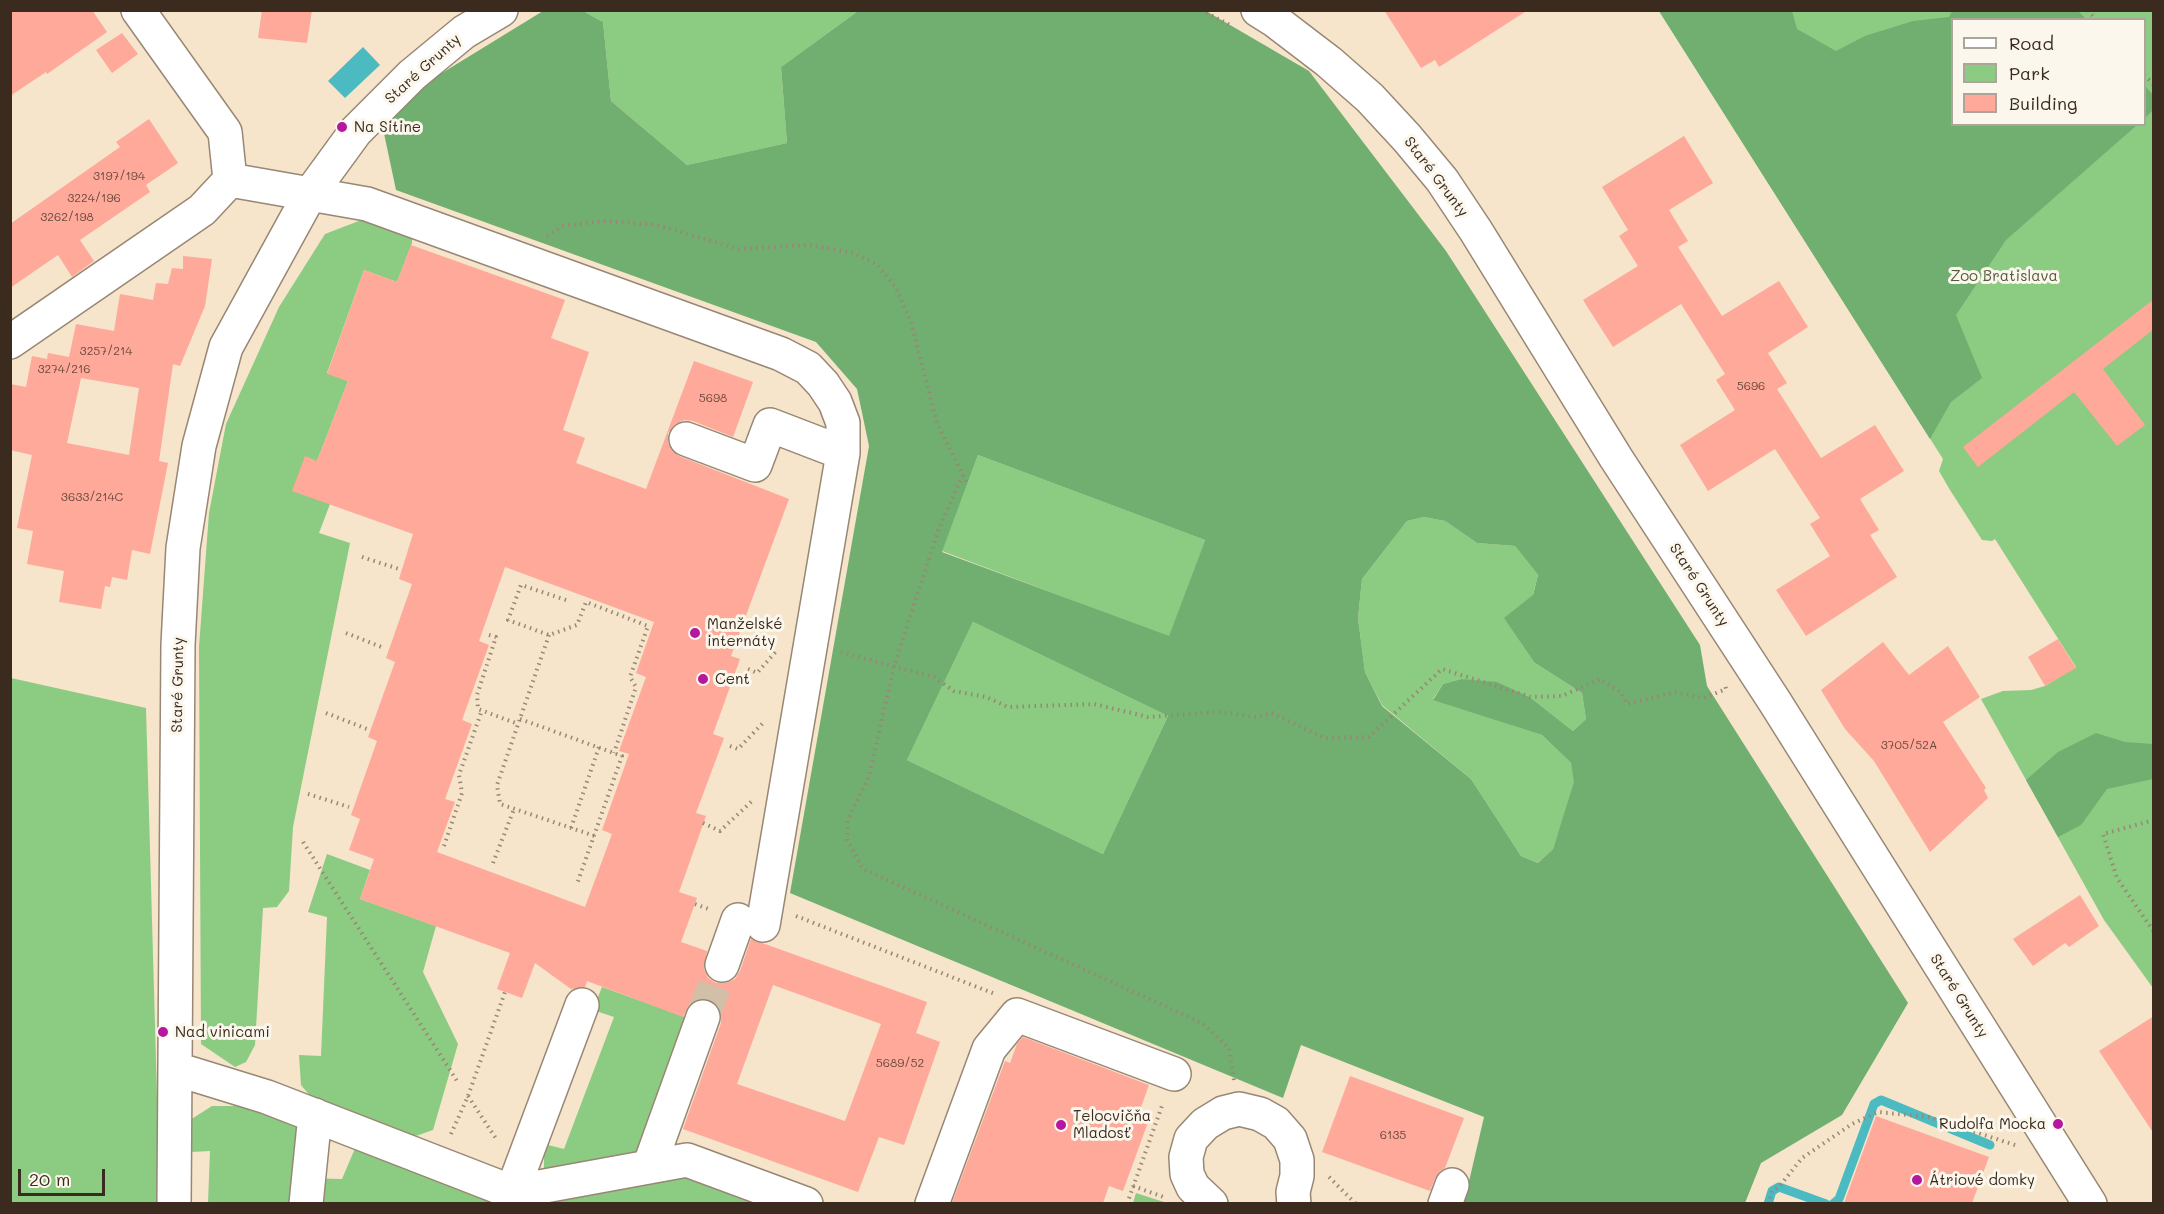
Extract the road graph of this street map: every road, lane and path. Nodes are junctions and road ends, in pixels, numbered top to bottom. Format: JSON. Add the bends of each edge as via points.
{"nodes":[{"id":1,"x":138,"y":10,"type":"edge"},
{"id":2,"x":501,"y":10,"type":"edge"},
{"id":3,"x":1201,"y":10,"type":"edge"},
{"id":4,"x":1244,"y":18,"type":"edge"},
{"id":5,"x":463,"y":21,"type":"edge"},
{"id":6,"x":230,"y":180,"type":"junction"},
{"id":7,"x":310,"y":194,"type":"junction"},
{"id":8,"x":512,"y":257,"type":"junction"},
{"id":9,"x":10,"y":342,"type":"edge"},
{"id":10,"x":686,"y":439,"type":"dead end"},
{"id":11,"x":843,"y":453,"type":"junction"},
{"id":12,"x":963,"y":475,"type":"junction"},
{"id":13,"x":967,"y":483,"type":"dead end"},
{"id":14,"x":362,"y":557,"type":"dead end"},
{"id":15,"x":402,"y":570,"type":"dead end"},
{"id":16,"x":566,"y":600,"type":"dead end"},
{"id":17,"x":346,"y":633,"type":"dead end"},
{"id":18,"x":489,"y":635,"type":"dead end"},
{"id":19,"x":549,"y":635,"type":"junction"},
{"id":20,"x":811,"y":644,"type":"junction"},
{"id":21,"x":384,"y":648,"type":"dead end"},
{"id":22,"x":894,"y":666,"type":"junction"},
{"id":23,"x":1725,"y":680,"type":"dead end"},
{"id":24,"x":482,"y":710,"type":"junction"},
{"id":25,"x":326,"y":713,"type":"dead end"},
{"id":26,"x":519,"y":722,"type":"junction"},
{"id":27,"x":367,"y":729,"type":"dead end"},
{"id":28,"x":599,"y":747,"type":"junction"},
{"id":29,"x":614,"y":753,"type":"junction"},
{"id":30,"x":791,"y":762,"type":"junction"},
{"id":31,"x":308,"y":794,"type":"dead end"},
{"id":32,"x":349,"y":807,"type":"dead end"},
{"id":33,"x":514,"y":809,"type":"junction"},
{"id":34,"x":2154,"y":820,"type":"edge"},
{"id":35,"x":703,"y":823,"type":"dead end"},
{"id":36,"x":571,"y":828,"type":"junction"},
{"id":37,"x":595,"y":836,"type":"junction"},
{"id":38,"x":303,"y":842,"type":"dead end"},
{"id":39,"x":444,"y":846,"type":"dead end"},
{"id":40,"x":493,"y":863,"type":"dead end"},
{"id":41,"x":577,"y":884,"type":"dead end"},
{"id":42,"x":756,"y":916,"type":"junction"},
{"id":43,"x":2154,"y":932,"type":"edge"},
{"id":44,"x":722,"y":965,"type":"tunnel mouth"},
{"id":45,"x":505,"y":992,"type":"dead end"},
{"id":46,"x":996,"y":995,"type":"dead end"},
{"id":47,"x":582,"y":1005,"type":"dead end"},
{"id":48,"x":704,"y":1017,"type":"tunnel mouth"},
{"id":49,"x":176,"y":1069,"type":"junction"},
{"id":50,"x":1174,"y":1074,"type":"joint"},
{"id":51,"x":459,"y":1084,"type":"dead end"},
{"id":52,"x":468,"y":1096,"type":"junction"},
{"id":53,"x":1239,"y":1109,"type":"junction"},
{"id":54,"x":315,"y":1115,"type":"junction"},
{"id":55,"x":449,"y":1138,"type":"dead end"},
{"id":56,"x":2015,"y":1145,"type":"dead end"},
{"id":57,"x":649,"y":1167,"type":"junction"},
{"id":58,"x":516,"y":1183,"type":"junction"},
{"id":59,"x":1133,"y":1186,"type":"junction"},
{"id":60,"x":1172,"y":1200,"type":"dead end"},
{"id":61,"x":174,"y":1203,"type":"edge"},
{"id":62,"x":306,"y":1203,"type":"edge"},
{"id":63,"x":806,"y":1203,"type":"edge"},
{"id":64,"x":932,"y":1203,"type":"edge"},
{"id":65,"x":1127,"y":1203,"type":"edge"},
{"id":66,"x":1211,"y":1203,"type":"edge"},
{"id":67,"x":1294,"y":1203,"type":"edge"},
{"id":68,"x":1768,"y":1203,"type":"edge"},
{"id":69,"x":2090,"y":1203,"type":"edge"}],
"edges":[{"from":1,"to":6,"type":"street","via":[[225,132]]},
{"from":2,"to":5,"type":"street","name":"Staré Grunty"},
{"from":3,"to":4,"type":"path"},
{"from":4,"to":69,"type":"street","name":"Staré Grunty","via":[[1274,20],[1329,62],[1370,98],[1442,180]]},
{"from":5,"to":7,"type":"street","name":"Staré Grunty","via":[[356,131]]},
{"from":6,"to":7,"type":"street"},
{"from":6,"to":9,"type":"street","via":[[202,210]]},
{"from":7,"to":8,"type":"street","via":[[367,204]]},
{"from":7,"to":49,"type":"street","name":"Staré Grunty","via":[[226,346],[199,446],[183,548],[178,645]]},
{"from":8,"to":11,"type":"street","via":[[781,354],[808,368],[835,402],[843,423]]},
{"from":8,"to":12,"type":"path","via":[[563,226],[606,221],[657,225],[738,249],[809,245],[854,253],[876,264],[895,286],[911,322],[937,423]]},
{"from":10,"to":11,"type":"street","via":[[755,465],[770,425]]},
{"from":11,"to":20,"type":"street"},
{"from":12,"to":13,"type":"path"},
{"from":12,"to":22,"type":"path","via":[[939,528]]},
{"from":14,"to":15,"type":"path"},
{"from":16,"to":19,"type":"path","via":[[521,585],[508,620]]},
{"from":17,"to":21,"type":"path"},
{"from":18,"to":24,"type":"path","via":[[496,637],[477,695],[478,709]]},
{"from":19,"to":26,"type":"path"},
{"from":19,"to":29,"type":"path","via":[[577,625],[586,602],[648,626],[630,677],[636,687]]},
{"from":20,"to":22,"type":"path"},
{"from":20,"to":30,"type":"street"},
{"from":22,"to":23,"type":"path","via":[[934,677],[954,691],[986,697],[1008,707],[1094,704],[1148,717],[1222,712],[1256,717],[1272,713],[1324,738],[1369,736],[1442,669],[1531,697],[1562,696],[1600,679],[1621,692],[1627,704],[1675,692],[1704,698],[1726,689]]},
{"from":22,"to":53,"type":"path","via":[[869,776],[848,819],[847,839],[863,869],[1202,1023],[1229,1048]]},
{"from":24,"to":26,"type":"path"},
{"from":24,"to":39,"type":"path","via":[[459,775],[462,793]]},
{"from":25,"to":27,"type":"path"},
{"from":26,"to":28,"type":"path"},
{"from":26,"to":33,"type":"path","via":[[497,785],[500,804]]},
{"from":28,"to":29,"type":"path"},
{"from":28,"to":36,"type":"path"},
{"from":29,"to":37,"type":"path","via":[[622,756]]},
{"from":30,"to":35,"type":"path","via":[[720,831]]},
{"from":30,"to":42,"type":"street"},
{"from":31,"to":32,"type":"path"},
{"from":33,"to":36,"type":"path"},
{"from":33,"to":40,"type":"path"},
{"from":34,"to":43,"type":"path","via":[[2103,834],[2117,878]]},
{"from":36,"to":37,"type":"path"},
{"from":37,"to":41,"type":"path"},
{"from":38,"to":51,"type":"path"},
{"from":42,"to":44,"type":"street"},
{"from":42,"to":46,"type":"path"},
{"from":45,"to":52,"type":"path"},
{"from":47,"to":58,"type":"street"},
{"from":48,"to":57,"type":"street"},
{"from":49,"to":54,"type":"street"},
{"from":49,"to":61,"type":"street","name":"Staré Grunty"},
{"from":50,"to":59,"type":"path"},
{"from":50,"to":64,"type":"street","via":[[1017,1015],[989,1049]]},
{"from":52,"to":55,"type":"path"},
{"from":52,"to":58,"type":"path"},
{"from":53,"to":66,"type":"street","via":[[1205,1124],[1191,1139],[1187,1174],[1202,1198]]},
{"from":53,"to":67,"type":"street","via":[[1276,1123],[1290,1139],[1297,1160]]},
{"from":54,"to":58,"type":"street"},
{"from":54,"to":62,"type":"street"},
{"from":56,"to":68,"type":"path","via":[[1929,1117],[1878,1112],[1852,1124],[1802,1158],[1772,1191]]},
{"from":57,"to":58,"type":"street"},
{"from":57,"to":63,"type":"street","via":[[687,1160]]},
{"from":59,"to":60,"type":"path"},
{"from":59,"to":65,"type":"path"}]}
